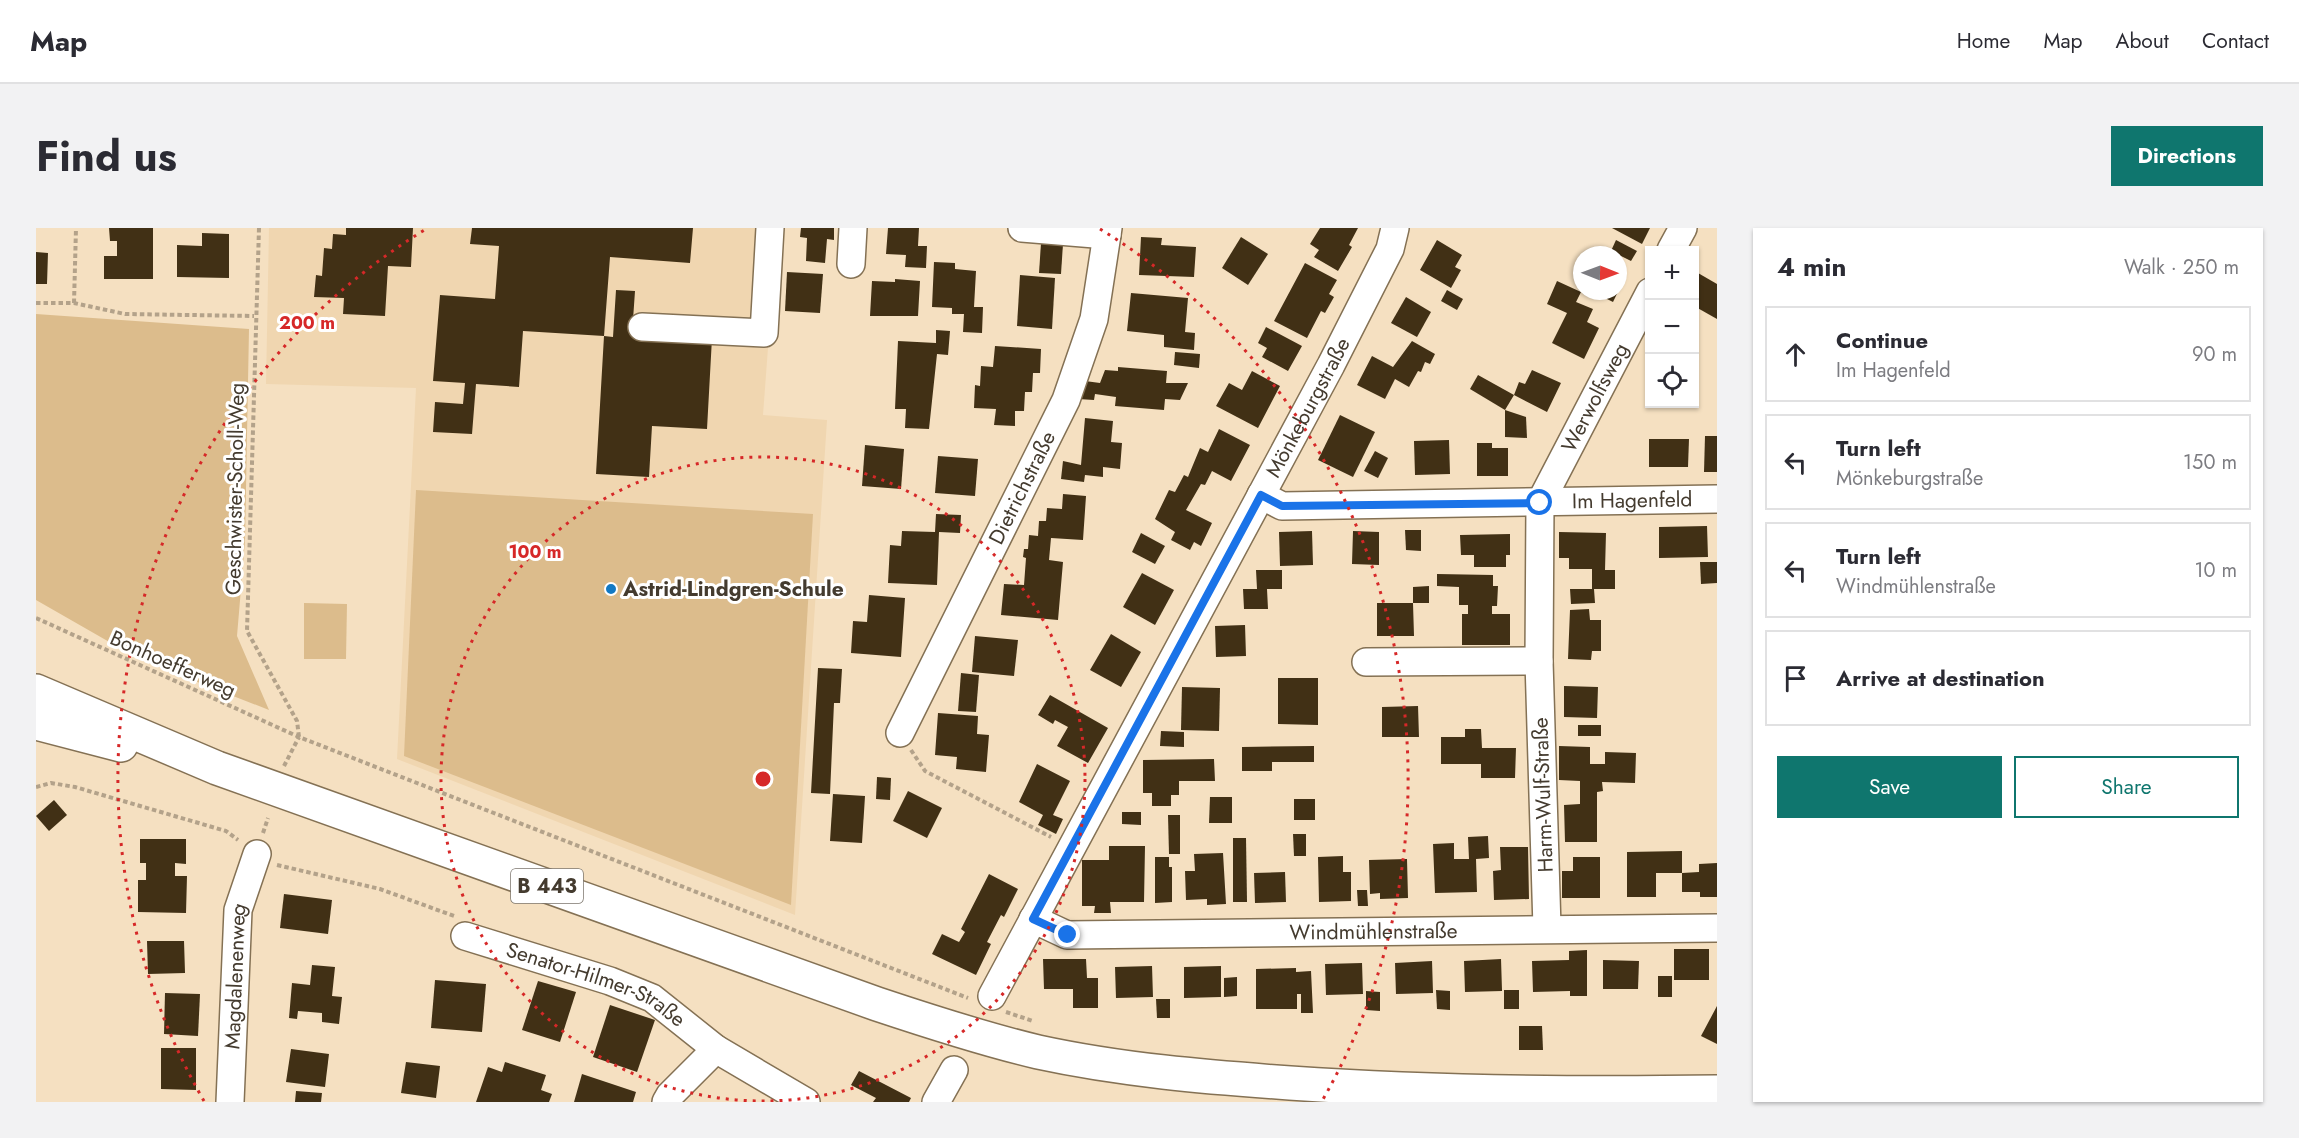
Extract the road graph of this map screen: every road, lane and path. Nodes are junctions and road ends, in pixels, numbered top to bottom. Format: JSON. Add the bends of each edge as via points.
{"nodes":[{"id":1,"x":76,"y":228,"type":"edge"},
{"id":2,"x":259,"y":228,"type":"edge"},
{"id":3,"x":770,"y":228,"type":"edge"},
{"id":4,"x":854,"y":228,"type":"edge"},
{"id":5,"x":1022,"y":228,"type":"edge"},
{"id":6,"x":1395,"y":228,"type":"edge"},
{"id":7,"x":1683,"y":228,"type":"edge"},
{"id":8,"x":1108,"y":231,"type":"edge"},
{"id":9,"x":1673,"y":246,"type":"edge"},
{"id":10,"x":851,"y":264,"type":"dead end"},
{"id":11,"x":1646,"y":300,"type":"edge"},
{"id":12,"x":36,"y":303,"type":"edge"},
{"id":13,"x":74,"y":303,"type":"junction"},
{"id":14,"x":254,"y":316,"type":"junction"},
{"id":15,"x":642,"y":327,"type":"dead end"},
{"id":16,"x":1261,"y":495,"type":"junction"},
{"id":17,"x":1717,"y":498,"type":"edge"},
{"id":18,"x":1540,"y":503,"type":"junction"},
{"id":19,"x":36,"y":618,"type":"edge"},
{"id":20,"x":1539,"y":661,"type":"junction"},
{"id":21,"x":1366,"y":662,"type":"dead end"},
{"id":22,"x":36,"y":691,"type":"edge"},
{"id":23,"x":36,"y":723,"type":"edge"},
{"id":24,"x":900,"y":733,"type":"joint"},
{"id":25,"x":298,"y":737,"type":"junction"},
{"id":26,"x":284,"y":767,"type":"dead end"},
{"id":27,"x":217,"y":768,"type":"junction"},
{"id":28,"x":36,"y":787,"type":"edge"},
{"id":29,"x":1073,"y":848,"type":"junction"},
{"id":30,"x":257,"y":854,"type":"junction"},
{"id":31,"x":1033,"y":919,"type":"junction"},
{"id":32,"x":1546,"y":928,"type":"junction"},
{"id":33,"x":1717,"y":928,"type":"edge"},
{"id":34,"x":465,"y":936,"type":"joint"},
{"id":35,"x":988,"y":1002,"type":"junction"},
{"id":36,"x":1035,"y":1022,"type":"dead end"},
{"id":37,"x":716,"y":1049,"type":"junction"},
{"id":38,"x":954,"y":1070,"type":"dead end"},
{"id":39,"x":1717,"y":1092,"type":"edge"},
{"id":40,"x":1672,"y":1097,"type":"edge"},
{"id":41,"x":230,"y":1102,"type":"edge"},
{"id":42,"x":666,"y":1102,"type":"edge"},
{"id":43,"x":806,"y":1102,"type":"edge"},
{"id":44,"x":936,"y":1102,"type":"edge"}],
"edges":[{"from":1,"to":13,"type":"path"},
{"from":2,"to":14,"type":"path","name":"Geschwister-Scholl-Weg"},
{"from":3,"to":15,"type":"street","via":[[764,333]]},
{"from":4,"to":10,"type":"street"},
{"from":5,"to":8,"type":"street"},
{"from":6,"to":16,"type":"street","name":"Mönkeburgstraße","via":[[1390,249]]},
{"from":7,"to":9,"type":"street"},
{"from":8,"to":24,"type":"street","name":"Dietrichstraße","via":[[1094,319],[1066,400]]},
{"from":11,"to":18,"type":"street","name":"Werwolfsweg"},
{"from":12,"to":13,"type":"path"},
{"from":13,"to":14,"type":"path","via":[[125,314]]},
{"from":14,"to":25,"type":"path","name":"Geschwister-Scholl-Weg","via":[[247,631],[297,720]]},
{"from":16,"to":18,"type":"street","name":"Im Hagenfeld","via":[[1282,506]]},
{"from":16,"to":29,"type":"street","name":"Mönkeburgstraße"},
{"from":17,"to":18,"type":"street","name":"Im Hagenfeld"},
{"from":18,"to":20,"type":"street","name":"Harm-Wulf-Straße"},
{"from":19,"to":25,"type":"path","name":"Bonhoefferweg"},
{"from":20,"to":21,"type":"street"},
{"from":20,"to":32,"type":"street","name":"Harm-Wulf-Straße"},
{"from":22,"to":27,"type":"main road","number":"B 443"},
{"from":23,"to":27,"type":"main road","number":"B 443"},
{"from":24,"to":29,"type":"path","via":[[925,771]]},
{"from":25,"to":26,"type":"path"},
{"from":25,"to":35,"type":"path","name":"Bonhoefferweg","via":[[709,899]]},
{"from":27,"to":40,"type":"main road","number":"B 443","via":[[877,1004],[974,1036],[1039,1052],[1208,1077],[1326,1086]]},
{"from":28,"to":30,"type":"path","via":[[51,783],[75,787],[226,831]]},
{"from":29,"to":31,"type":"street","name":"Mönkeburgstraße"},
{"from":30,"to":34,"type":"path","via":[[280,868],[380,889],[460,918]]},
{"from":30,"to":41,"type":"street","name":"Magdalenenweg","via":[[238,910]]},
{"from":31,"to":32,"type":"street","name":"Windmühlenstraße","via":[[1068,935]]},
{"from":31,"to":35,"type":"street","name":"Mönkeburgstraße"},
{"from":32,"to":33,"type":"street","name":"Windmühlenstraße"},
{"from":34,"to":37,"type":"street","name":"Senator-Hilmer-Straße","via":[[652,998]]},
{"from":35,"to":36,"type":"path","name":"Bonhoefferweg"},
{"from":37,"to":42,"type":"street"},
{"from":37,"to":43,"type":"street","name":"Senator-Hilmer-Straße"},
{"from":38,"to":44,"type":"street"},
{"from":39,"to":40,"type":"main road","number":"B 443"}]}
